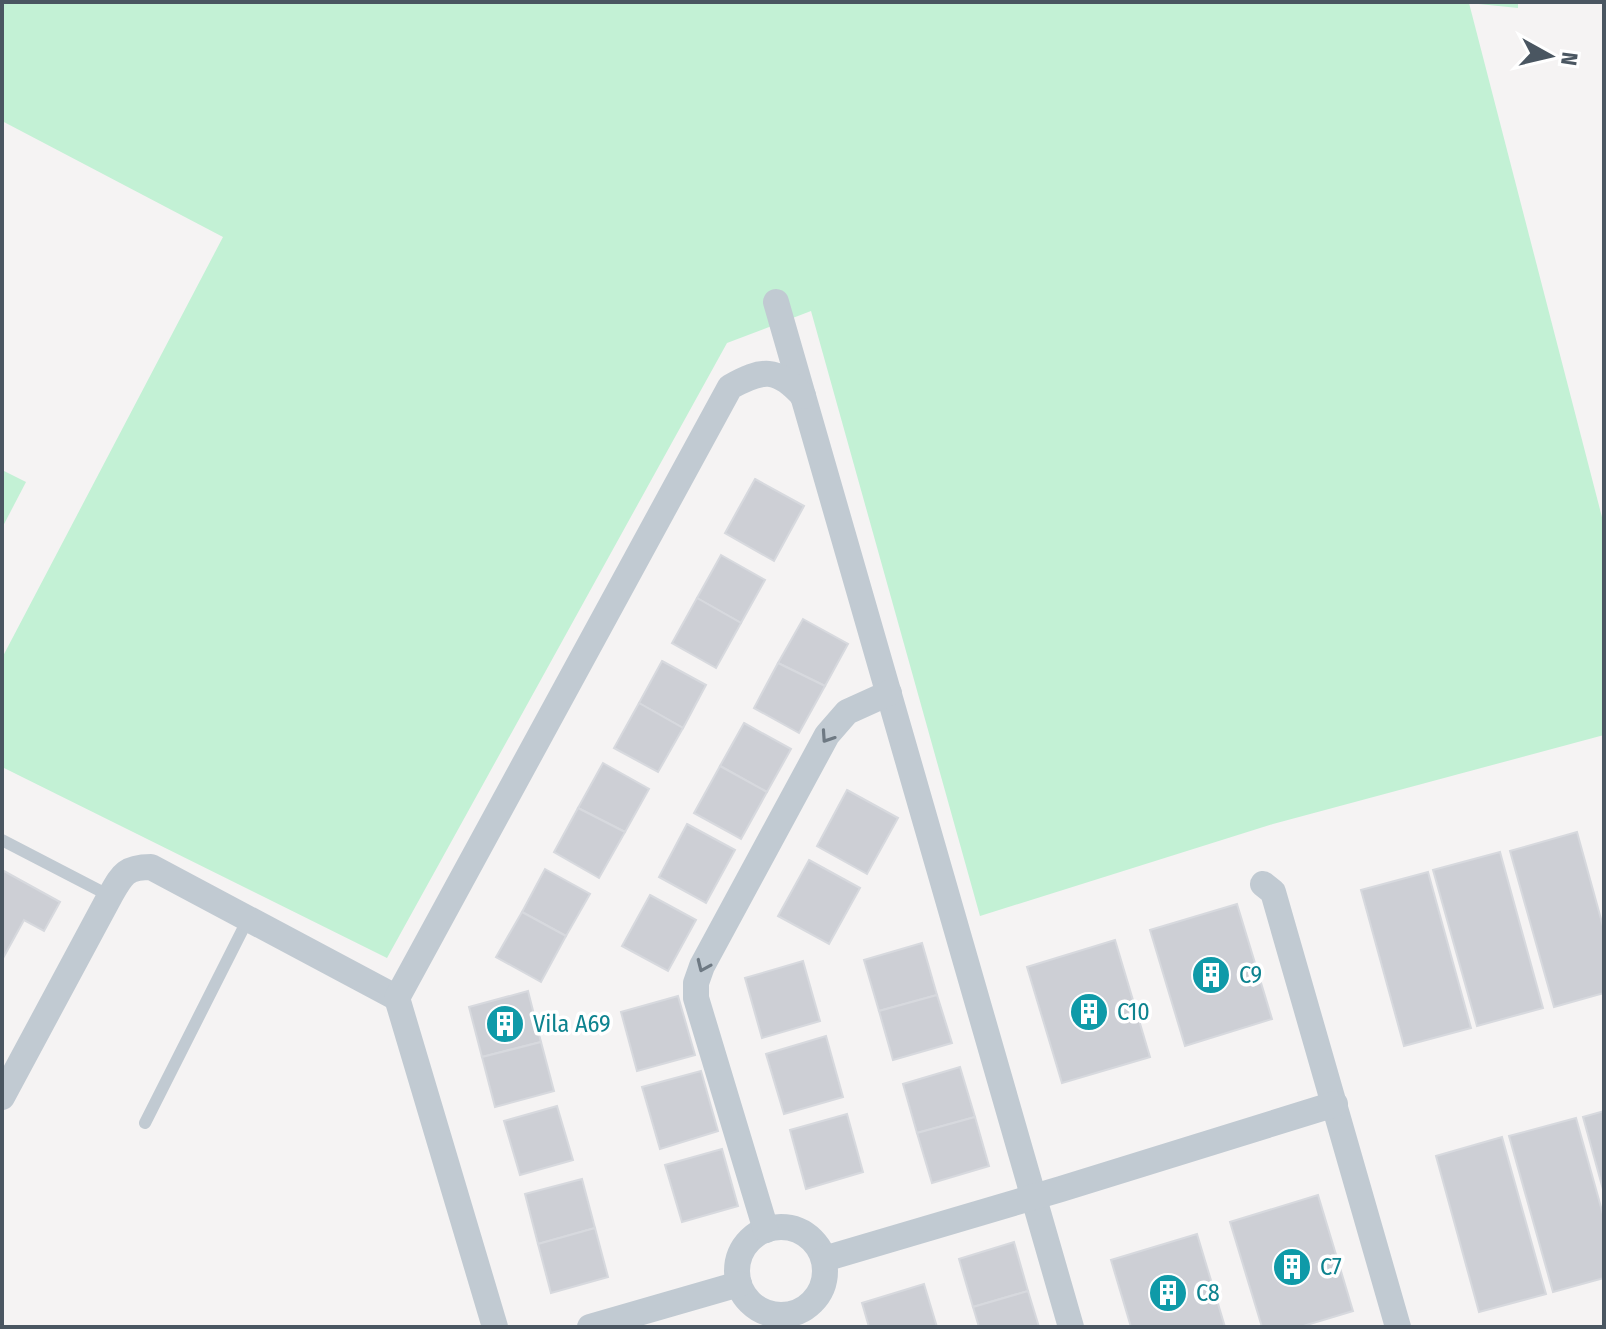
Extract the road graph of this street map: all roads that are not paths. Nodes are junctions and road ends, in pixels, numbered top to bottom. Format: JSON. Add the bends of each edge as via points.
{"nodes":[{"id":1,"x":776,"y":302,"type":"dead end"},
{"id":2,"x":803,"y":396,"type":"junction"},
{"id":3,"x":889,"y":693,"type":"junction"},
{"id":4,"x":2,"y":840,"type":"edge"},
{"id":5,"x":1263,"y":884,"type":"dead end"},
{"id":6,"x":110,"y":896,"type":"junction"},
{"id":7,"x":248,"y":919,"type":"junction"},
{"id":8,"x":397,"y":998,"type":"junction"},
{"id":9,"x":2,"y":1097,"type":"edge"},
{"id":10,"x":1335,"y":1104,"type":"junction"},
{"id":11,"x":145,"y":1123,"type":"dead end"},
{"id":12,"x":1034,"y":1197,"type":"junction"},
{"id":13,"x":766,"y":1230,"type":"junction"},
{"id":14,"x":824,"y":1259,"type":"junction"},
{"id":15,"x":739,"y":1284,"type":"junction"},
{"id":16,"x":793,"y":1321,"type":"edge"},
{"id":17,"x":495,"y":1327,"type":"edge"},
{"id":18,"x":590,"y":1327,"type":"edge"},
{"id":19,"x":1071,"y":1327,"type":"edge"},
{"id":20,"x":1398,"y":1327,"type":"edge"}],
"edges":[{"from":1,"to":2,"type":"street"},
{"from":2,"to":3,"type":"street"},
{"from":2,"to":8,"type":"street","via":[[773,373],[751,375],[730,387]]},
{"from":3,"to":12,"type":"street"},
{"from":3,"to":13,"type":"street","one_way":true,"via":[[847,712],[827,735],[696,983],[696,998]]},
{"from":4,"to":6,"type":"lane"},
{"from":5,"to":10,"type":"street","via":[[1273,892]]},
{"from":6,"to":7,"type":"street","via":[[123,873],[151,867]]},
{"from":6,"to":9,"type":"street"},
{"from":7,"to":8,"type":"street"},
{"from":7,"to":11,"type":"lane"},
{"from":8,"to":17,"type":"street"},
{"from":10,"to":12,"type":"street"},
{"from":10,"to":20,"type":"street"},
{"from":12,"to":14,"type":"street"},
{"from":12,"to":19,"type":"street"},
{"from":13,"to":14,"type":"street","via":[[780,1227],[808,1235]]},
{"from":13,"to":15,"type":"street","via":[[745,1246],[739,1258]]},
{"from":14,"to":16,"type":"street","via":[[823,1287]]},
{"from":15,"to":16,"type":"street","via":[[754,1306]]},
{"from":15,"to":18,"type":"street"}]}
